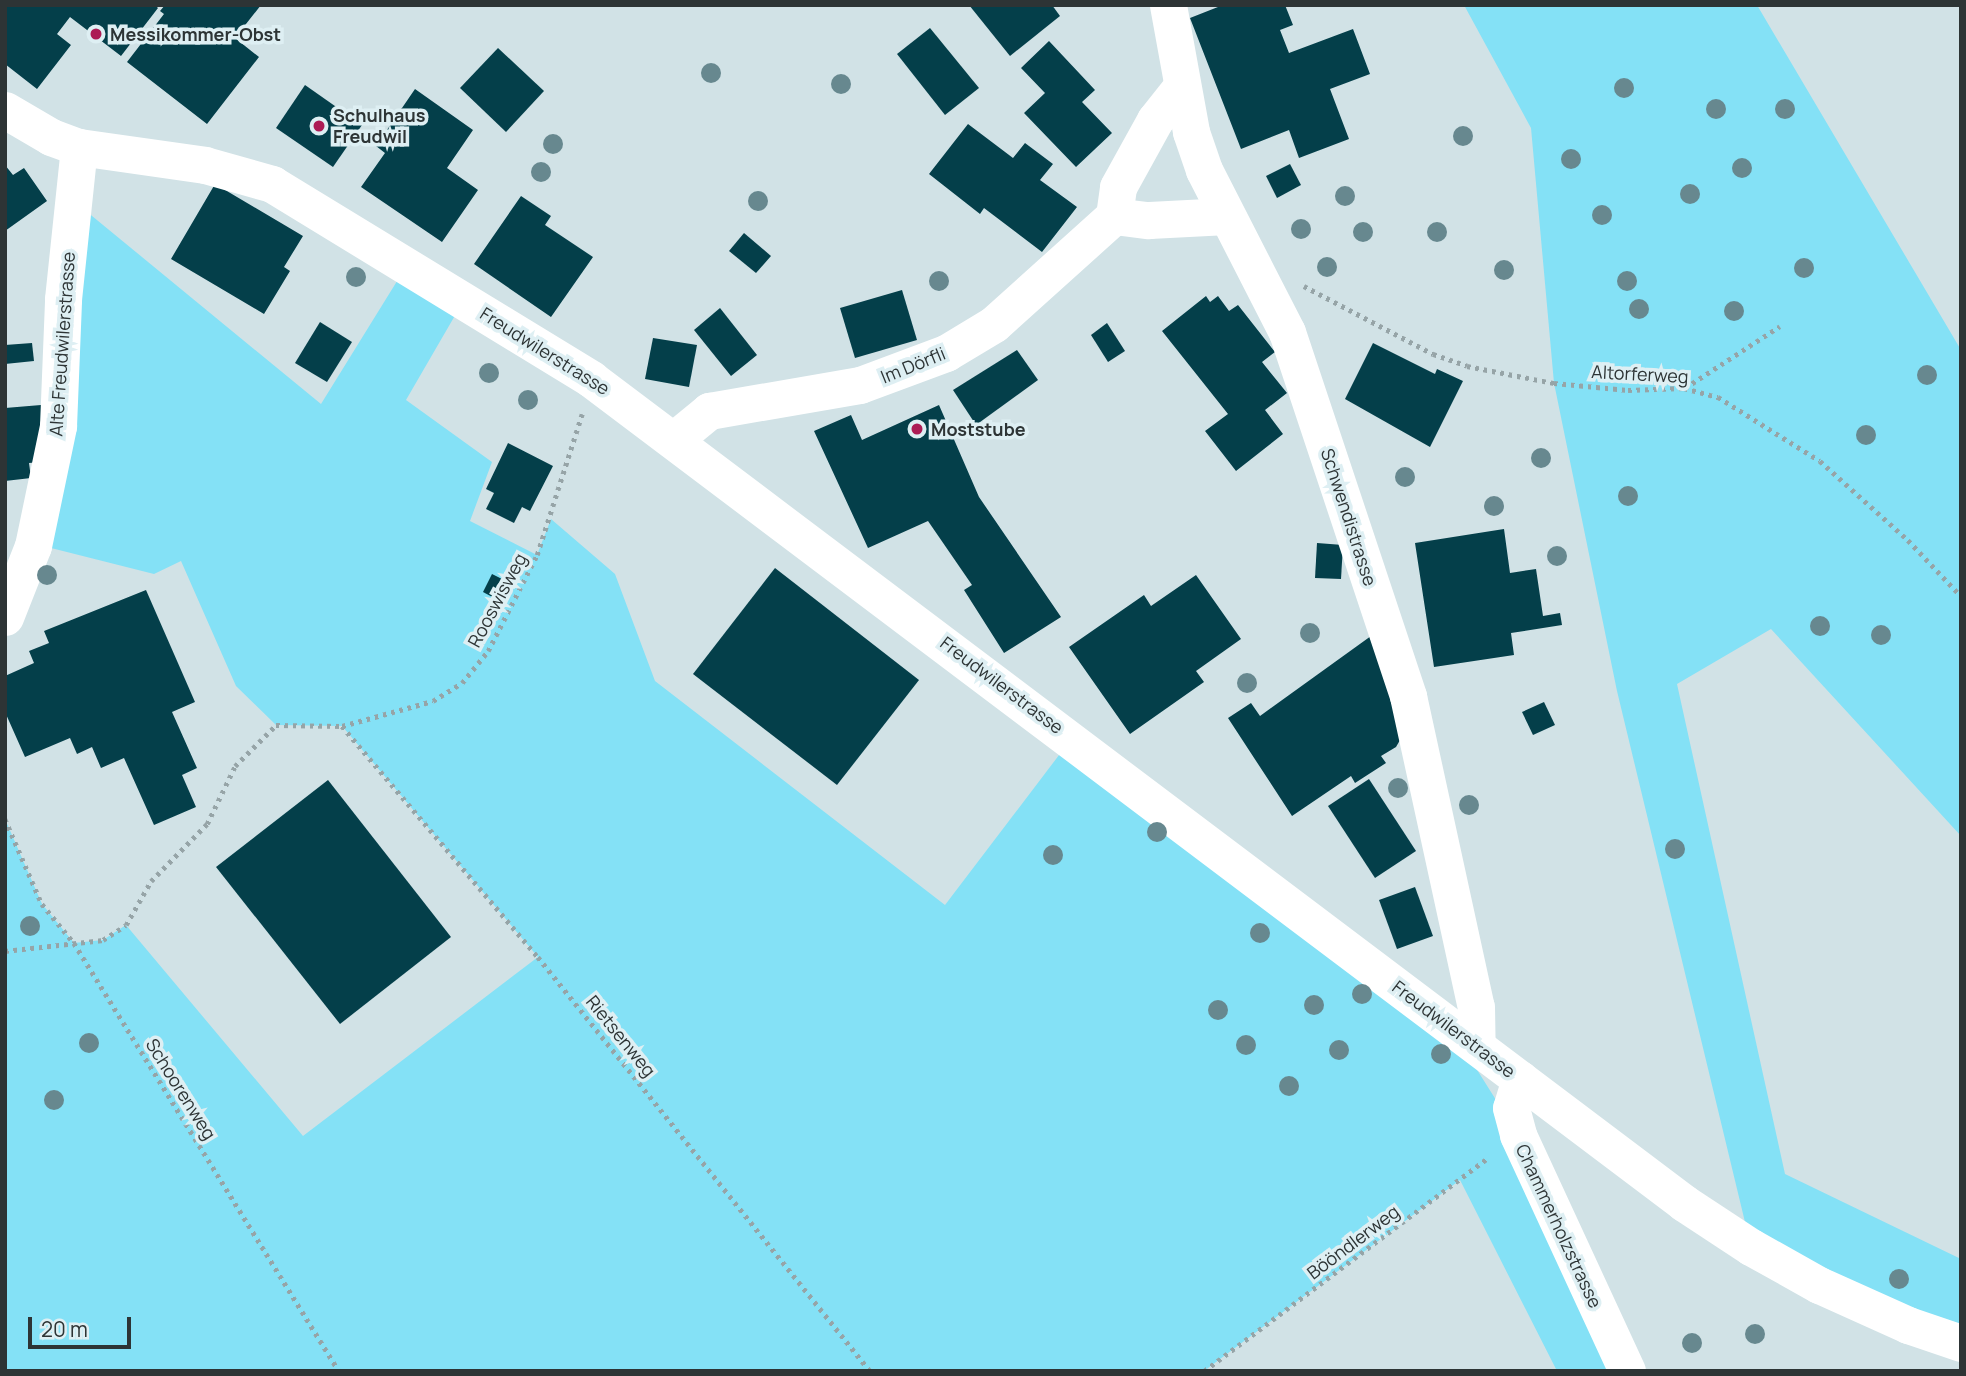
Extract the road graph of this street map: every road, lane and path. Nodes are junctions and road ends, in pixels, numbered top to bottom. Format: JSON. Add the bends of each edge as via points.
{"nodes":[{"id":1,"x":1168,"y":5,"type":"edge"},
{"id":2,"x":1182,"y":86,"type":"junction"},
{"id":3,"x":5,"y":110,"type":"edge"},
{"id":4,"x":79,"y":147,"type":"junction"},
{"id":5,"x":1114,"y":216,"type":"junction"},
{"id":6,"x":1227,"y":216,"type":"junction"},
{"id":7,"x":1266,"y":288,"type":"junction"},
{"id":8,"x":1780,"y":326,"type":"dead end"},
{"id":9,"x":591,"y":379,"type":"junction"},
{"id":10,"x":1684,"y":388,"type":"junction"},
{"id":11,"x":676,"y":439,"type":"junction"},
{"id":12,"x":1961,"y":596,"type":"edge"},
{"id":13,"x":5,"y":617,"type":"edge"},
{"id":14,"x":342,"y":726,"type":"junction"},
{"id":15,"x":5,"y":819,"type":"edge"},
{"id":16,"x":74,"y":943,"type":"junction"},
{"id":17,"x":5,"y":951,"type":"edge"},
{"id":18,"x":1477,"y":1046,"type":"junction"},
{"id":19,"x":1520,"y":1079,"type":"junction"},
{"id":20,"x":1518,"y":1135,"type":"junction"},
{"id":21,"x":1961,"y":1343,"type":"edge"},
{"id":22,"x":339,"y":1371,"type":"edge"},
{"id":23,"x":870,"y":1371,"type":"edge"},
{"id":24,"x":1204,"y":1371,"type":"edge"},
{"id":25,"x":1627,"y":1371,"type":"edge"}],
"edges":[{"from":1,"to":2,"type":"street","name":"Schwendistrasse"},
{"from":2,"to":5,"type":"street","via":[[1155,120],[1118,187]]},
{"from":2,"to":6,"type":"street","name":"Schwendistrasse","via":[[1204,170]]},
{"from":3,"to":4,"type":"street","name":"Freudwilerstrasse","via":[[51,137]]},
{"from":4,"to":9,"type":"street","name":"Freudwilerstrasse","via":[[215,167],[272,184]]},
{"from":4,"to":13,"type":"street","name":"Alte Freudwilerstrasse","via":[[63,299],[58,426],[33,546]]},
{"from":5,"to":6,"type":"street","via":[[1149,220]]},
{"from":5,"to":11,"type":"street","name":"Im Dörfli","via":[[1023,300],[946,353],[860,385],[720,408],[691,424]]},
{"from":6,"to":7,"type":"street","name":"Schwendistrasse"},
{"from":7,"to":10,"type":"path","name":"Altorferweg","via":[[1289,283],[1307,287],[1433,354],[1508,376],[1628,390]]},
{"from":7,"to":18,"type":"street","name":"Schwendistrasse","via":[[1287,332],[1408,696],[1476,1007]]},
{"from":8,"to":10,"type":"path"},
{"from":9,"to":11,"type":"street","name":"Freudwilerstrasse"},
{"from":9,"to":14,"type":"path","name":"Rooswisweg","via":[[565,479],[537,555],[488,651],[462,683],[433,701]]},
{"from":10,"to":12,"type":"path","name":"Altorferweg","via":[[1718,397],[1819,461],[1891,523]]},
{"from":11,"to":18,"type":"street","name":"Freudwilerstrasse"},
{"from":14,"to":16,"type":"path","name":"Rooswisweg","via":[[276,725],[235,766],[207,824],[151,881],[126,925],[103,940]]},
{"from":14,"to":23,"type":"path","name":"Rietsenweg","via":[[538,957]]},
{"from":15,"to":16,"type":"path","name":"Schoorenweg","via":[[42,904]]},
{"from":16,"to":17,"type":"path","name":"Rooswisweg"},
{"from":16,"to":22,"type":"path","name":"Schoorenweg"},
{"from":18,"to":19,"type":"street","name":"Freudwilerstrasse"},
{"from":19,"to":20,"type":"street","name":"Chammerholzstrasse","via":[[1511,1108]]},
{"from":19,"to":21,"type":"street","name":"Freudwilerstrasse","via":[[1751,1247],[1857,1302]]},
{"from":20,"to":24,"type":"path","name":"Bööndlerweg"},
{"from":20,"to":25,"type":"street","name":"Chammerholzstrasse"}]}
